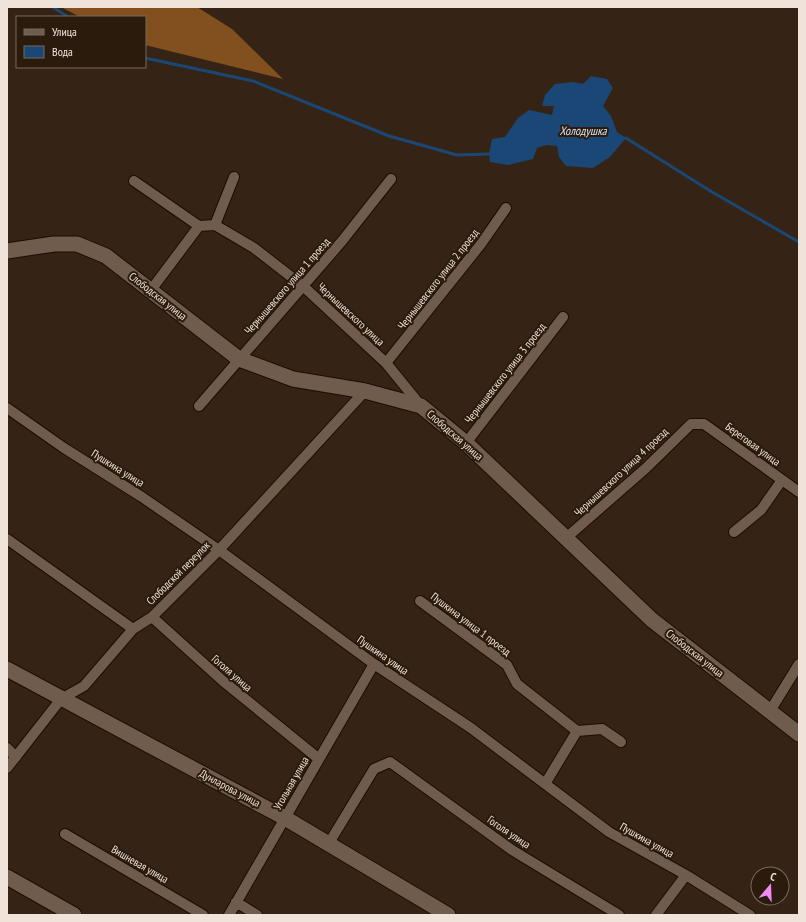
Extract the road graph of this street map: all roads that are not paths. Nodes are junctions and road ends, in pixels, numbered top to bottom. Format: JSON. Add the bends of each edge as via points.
{"nodes":[{"id":1,"x":234,"y":177,"type":"dead end"},
{"id":2,"x":390,"y":179,"type":"dead end"},
{"id":3,"x":134,"y":181,"type":"dead end"},
{"id":4,"x":506,"y":208,"type":"dead end"},
{"id":5,"x":215,"y":225,"type":"junction"},
{"id":6,"x":199,"y":226,"type":"junction"},
{"id":7,"x":7,"y":252,"type":"edge"},
{"id":8,"x":303,"y":286,"type":"junction"},
{"id":9,"x":151,"y":290,"type":"junction"},
{"id":10,"x":564,"y":317,"type":"dead end"},
{"id":11,"x":239,"y":359,"type":"junction"},
{"id":12,"x":386,"y":363,"type":"junction"},
{"id":13,"x":365,"y":391,"type":"junction"},
{"id":14,"x":199,"y":406,"type":"dead end"},
{"id":15,"x":421,"y":406,"type":"junction"},
{"id":16,"x":7,"y":408,"type":"edge"},
{"id":17,"x":691,"y":424,"type":"joint"},
{"id":18,"x":466,"y":444,"type":"junction"},
{"id":19,"x":782,"y":480,"type":"junction"},
{"id":20,"x":799,"y":492,"type":"edge"},
{"id":21,"x":734,"y":532,"type":"dead end"},
{"id":22,"x":566,"y":538,"type":"junction"},
{"id":23,"x":7,"y":539,"type":"edge"},
{"id":24,"x":219,"y":550,"type":"junction"},
{"id":25,"x":420,"y":601,"type":"dead end"},
{"id":26,"x":152,"y":616,"type":"junction"},
{"id":27,"x":133,"y":629,"type":"junction"},
{"id":28,"x":374,"y":664,"type":"junction"},
{"id":29,"x":799,"y":664,"type":"edge"},
{"id":30,"x":7,"y":669,"type":"edge"},
{"id":31,"x":60,"y":699,"type":"junction"},
{"id":32,"x":770,"y":711,"type":"junction"},
{"id":33,"x":577,"y":731,"type":"junction"},
{"id":34,"x":799,"y":734,"type":"edge"},
{"id":35,"x":621,"y":742,"type":"dead end"},
{"id":36,"x":7,"y":748,"type":"edge"},
{"id":37,"x":16,"y":757,"type":"junction"},
{"id":38,"x":319,"y":759,"type":"junction"},
{"id":39,"x":7,"y":768,"type":"edge"},
{"id":40,"x":545,"y":784,"type":"junction"},
{"id":41,"x":285,"y":818,"type":"junction"},
{"id":42,"x":65,"y":834,"type":"dead end"},
{"id":43,"x":329,"y":843,"type":"junction"},
{"id":44,"x":686,"y":875,"type":"junction"},
{"id":45,"x":7,"y":877,"type":"edge"},
{"id":46,"x":236,"y":902,"type":"junction"},
{"id":47,"x":74,"y":915,"type":"edge"},
{"id":48,"x":203,"y":915,"type":"edge"},
{"id":49,"x":228,"y":915,"type":"edge"},
{"id":50,"x":257,"y":915,"type":"edge"},
{"id":51,"x":448,"y":915,"type":"edge"},
{"id":52,"x":619,"y":915,"type":"edge"},
{"id":53,"x":656,"y":915,"type":"edge"},
{"id":54,"x":750,"y":915,"type":"edge"}],
"edges":[{"from":1,"to":5,"type":"street"},
{"from":2,"to":8,"type":"street","name":"Чернышевского улица 1 проезд"},
{"from":3,"to":6,"type":"street"},
{"from":4,"to":12,"type":"street","name":"Чернышевского улица 2 проезд","via":[[481,244]]},
{"from":5,"to":6,"type":"street"},
{"from":5,"to":8,"type":"street","name":"Чернышевского улица","via":[[254,248]]},
{"from":6,"to":9,"type":"street"},
{"from":7,"to":9,"type":"street","name":"Слободская улица","via":[[54,244],[77,244],[106,256]]},
{"from":8,"to":11,"type":"street","name":"Чернышевского улица 1 проезд"},
{"from":8,"to":12,"type":"street","name":"Чернышевского улица"},
{"from":9,"to":11,"type":"street","name":"Слободская улица"},
{"from":10,"to":18,"type":"street","name":"Чернышевского улица 3 проезд"},
{"from":11,"to":13,"type":"street","name":"Слободская улица","via":[[293,379]]},
{"from":11,"to":14,"type":"street","name":"Чернышевского улица 1 проезд"},
{"from":12,"to":15,"type":"street","name":"Чернышевского улица"},
{"from":13,"to":15,"type":"street","name":"Слободская улица"},
{"from":13,"to":24,"type":"street","name":"Слободской переулок"},
{"from":15,"to":18,"type":"street","name":"Слободская улица"},
{"from":16,"to":24,"type":"street","name":"Пушкина улица"},
{"from":17,"to":19,"type":"street","name":"Береговая улица","via":[[704,424]]},
{"from":17,"to":22,"type":"street","name":"Чернышевского улица 4 проезд"},
{"from":18,"to":22,"type":"street","name":"Слободская улица"},
{"from":19,"to":20,"type":"street","name":"Береговая улица"},
{"from":19,"to":21,"type":"street","via":[[761,510]]},
{"from":22,"to":32,"type":"street","name":"Слободская улица","via":[[652,620]]},
{"from":23,"to":27,"type":"street"},
{"from":24,"to":26,"type":"street","name":"Слободской переулок"},
{"from":24,"to":28,"type":"street","name":"Пушкина улица"},
{"from":25,"to":33,"type":"street","name":"Пушкина улица 1 проезд","via":[[507,665],[516,684]]},
{"from":26,"to":27,"type":"street","name":"Слободской переулок"},
{"from":26,"to":38,"type":"street","name":"Гоголя улица","via":[[223,681]]},
{"from":27,"to":31,"type":"street","name":"Слободской переулок","via":[[84,686]]},
{"from":28,"to":38,"type":"street","name":"Угольная улица"},
{"from":28,"to":40,"type":"street","name":"Пушкина улица","via":[[471,728]]},
{"from":29,"to":32,"type":"street"},
{"from":30,"to":31,"type":"street","name":"Дунларова улица"},
{"from":31,"to":37,"type":"street","name":"Слободской переулок"},
{"from":31,"to":41,"type":"street","name":"Дунларова улица"},
{"from":32,"to":34,"type":"street","name":"Слободская улица"},
{"from":33,"to":35,"type":"street","via":[[602,729]]},
{"from":33,"to":40,"type":"street"},
{"from":36,"to":37,"type":"street"},
{"from":37,"to":39,"type":"street","name":"Слободской переулок"},
{"from":38,"to":41,"type":"street","name":"Угольная улица"},
{"from":40,"to":44,"type":"street","name":"Пушкина улица","via":[[608,832]]},
{"from":41,"to":43,"type":"street","name":"Дунларова улица"},
{"from":41,"to":46,"type":"street","name":"Угольная улица"},
{"from":42,"to":48,"type":"street","name":"Вишневая улица"},
{"from":43,"to":51,"type":"street","name":"Дунларова улица"},
{"from":43,"to":52,"type":"street","name":"Гоголя улица","via":[[374,769],[390,762],[512,850]]},
{"from":44,"to":53,"type":"street"},
{"from":44,"to":54,"type":"street","name":"Пушкина улица"},
{"from":45,"to":47,"type":"street"},
{"from":46,"to":49,"type":"street","name":"Угольная улица"},
{"from":46,"to":50,"type":"street"}]}
